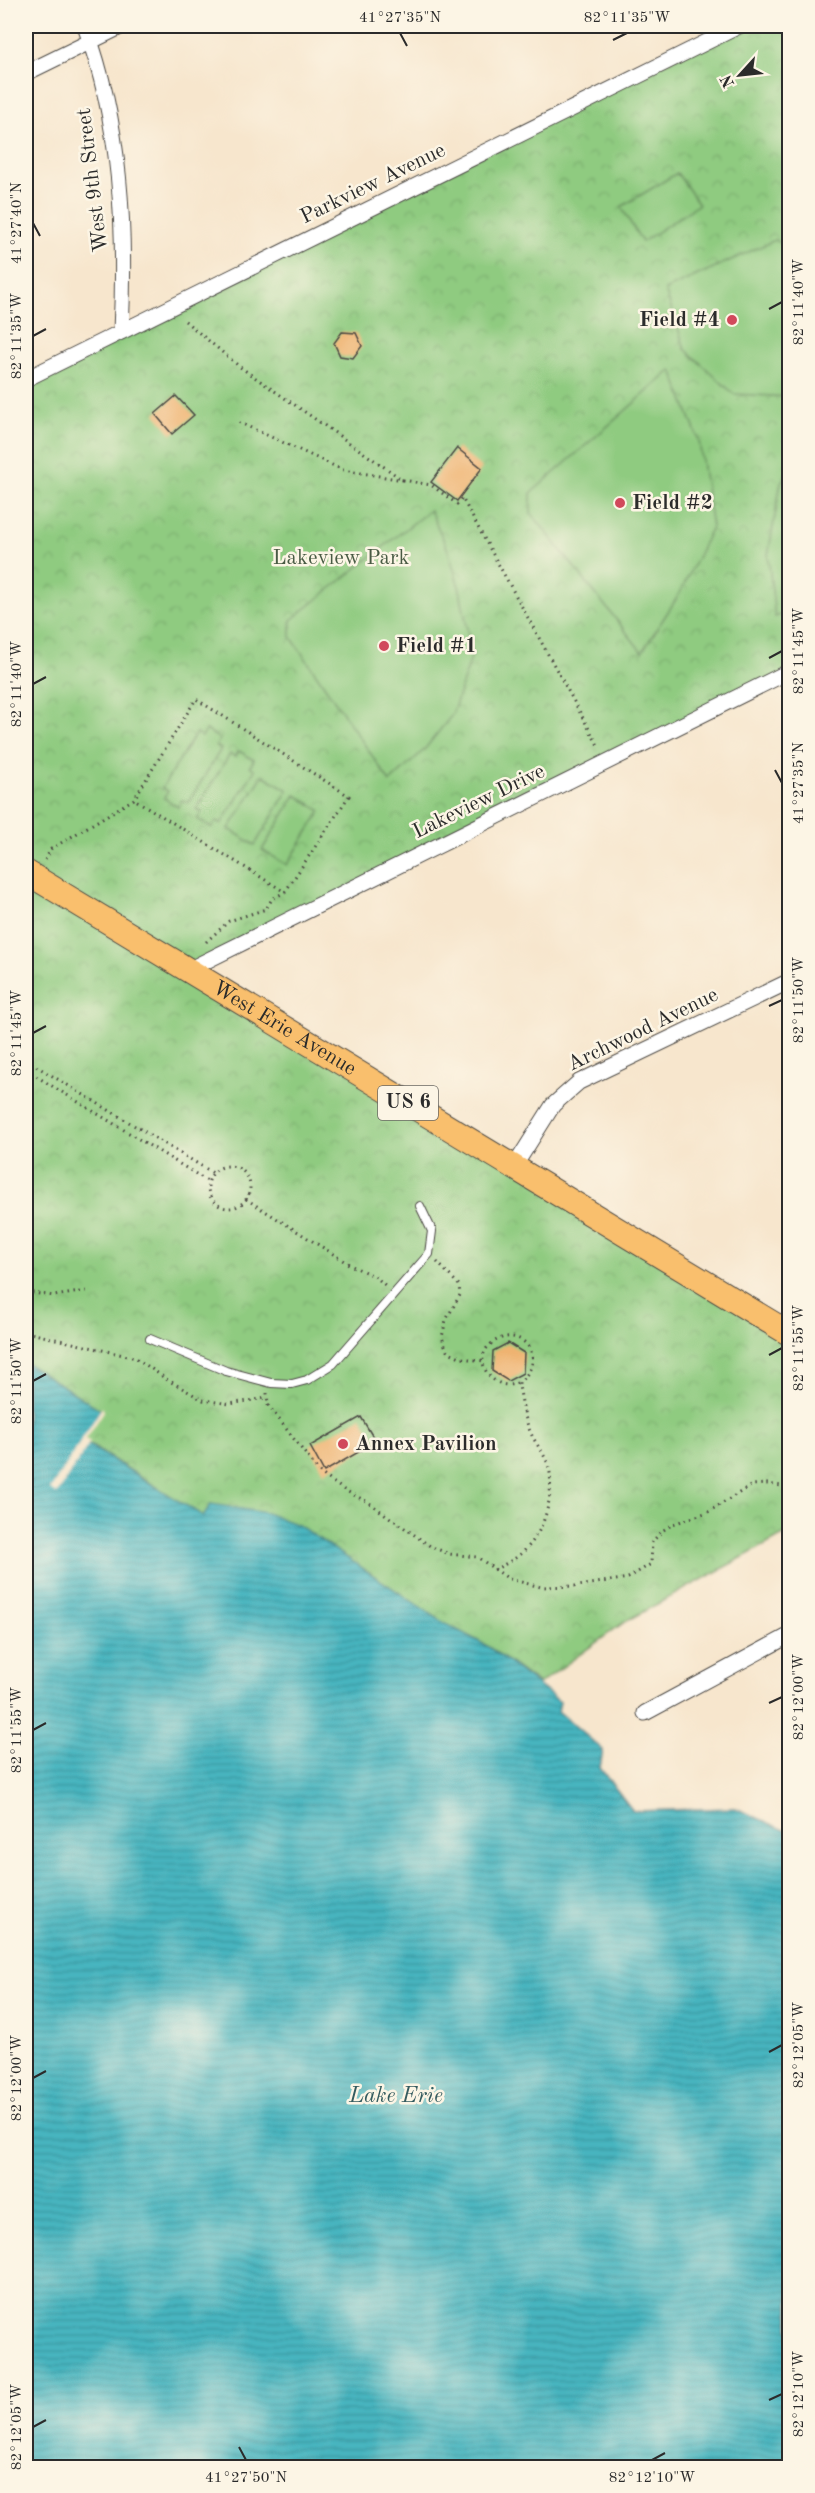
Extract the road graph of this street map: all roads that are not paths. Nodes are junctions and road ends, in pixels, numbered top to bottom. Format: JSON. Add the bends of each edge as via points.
{"nodes":[{"id":1,"x":85,"y":26,"type":"edge"},
{"id":2,"x":122,"y":26,"type":"edge"},
{"id":3,"x":739,"y":26,"type":"edge"},
{"id":4,"x":91,"y":41,"type":"junction"},
{"id":5,"x":26,"y":73,"type":"edge"},
{"id":6,"x":121,"y":332,"type":"junction"},
{"id":7,"x":26,"y":379,"type":"edge"},
{"id":8,"x":789,"y":671,"type":"edge"},
{"id":9,"x":35,"y":867,"type":"edge"},
{"id":10,"x":188,"y":970,"type":"junction"},
{"id":11,"x":789,"y":981,"type":"edge"},
{"id":12,"x":514,"y":1167,"type":"junction"},
{"id":13,"x":420,"y":1206,"type":"dead end"},
{"id":14,"x":789,"y":1334,"type":"edge"},
{"id":15,"x":150,"y":1339,"type":"dead end"},
{"id":16,"x":789,"y":1635,"type":"edge"},
{"id":17,"x":645,"y":1713,"type":"dead end"}],
"edges":[{"from":1,"to":4,"type":"street","name":"West 9th Street"},
{"from":2,"to":4,"type":"street"},
{"from":3,"to":6,"type":"street","name":"Parkview Avenue"},
{"from":4,"to":5,"type":"street"},
{"from":4,"to":6,"type":"street","name":"West 9th Street","via":[[113,134],[121,200]]},
{"from":6,"to":7,"type":"street","name":"Parkview Avenue"},
{"from":8,"to":10,"type":"street","name":"Lakeview Drive"},
{"from":9,"to":10,"type":"main road","name":"West Erie Avenue","number":"US 6"},
{"from":10,"to":12,"type":"main road","name":"West Erie Avenue","number":"US 6"},
{"from":11,"to":12,"type":"street","name":"Archwood Avenue","via":[[579,1082],[553,1105]]},
{"from":12,"to":14,"type":"main road","name":"West Erie Avenue","number":"US 6"},
{"from":13,"to":15,"type":"lane","via":[[432,1231],[429,1254],[333,1364],[307,1380],[271,1383],[226,1371]]},
{"from":16,"to":17,"type":"street"}]}
